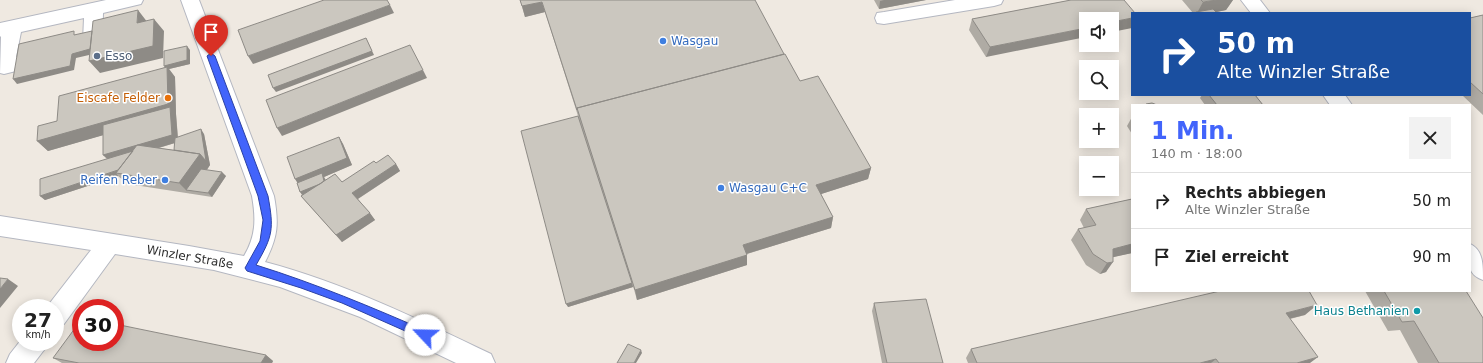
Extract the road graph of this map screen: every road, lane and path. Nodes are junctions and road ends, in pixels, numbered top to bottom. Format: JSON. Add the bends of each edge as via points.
{"nodes":[{"id":1,"x":134,"y":0,"type":"edge"},
{"id":2,"x":190,"y":0,"type":"edge"},
{"id":3,"x":994,"y":0,"type":"edge"},
{"id":4,"x":1250,"y":0,"type":"edge"},
{"id":5,"x":94,"y":9,"type":"junction"},
{"id":6,"x":1261,"y":12,"type":"edge"},
{"id":7,"x":884,"y":18,"type":"dead end"},
{"id":8,"x":6,"y":28,"type":"edge"},
{"id":9,"x":1335,"y":96,"type":"edge"},
{"id":10,"x":1341,"y":104,"type":"edge"},
{"id":11,"x":0,"y":226,"type":"edge"},
{"id":12,"x":110,"y":243,"type":"junction"},
{"id":13,"x":1471,"y":255,"type":"edge"},
{"id":14,"x":250,"y":268,"type":"junction"},
{"id":15,"x":1483,"y":270,"type":"edge"},
{"id":16,"x":64,"y":304,"type":"edge"},
{"id":17,"x":29,"y":351,"type":"edge"},
{"id":18,"x":20,"y":363,"type":"edge"},
{"id":19,"x":482,"y":363,"type":"edge"}],
"edges":[{"from":1,"to":5,"type":"street"},
{"from":2,"to":14,"type":"street","via":[[263,196],[268,220],[264,242]]},
{"from":3,"to":7,"type":"street"},
{"from":4,"to":6,"type":"street"},
{"from":5,"to":8,"type":"street"},
{"from":5,"to":8,"type":"street","via":[[92,46],[4,67]]},
{"from":9,"to":10,"type":"street"},
{"from":11,"to":12,"type":"street","name":"Winzler Straße"},
{"from":12,"to":14,"type":"street","name":"Winzler Straße"},
{"from":12,"to":16,"type":"street"},
{"from":13,"to":15,"type":"street"},
{"from":14,"to":19,"type":"street","name":"Winzler Straße","via":[[345,300]]},
{"from":17,"to":18,"type":"street"}]}
